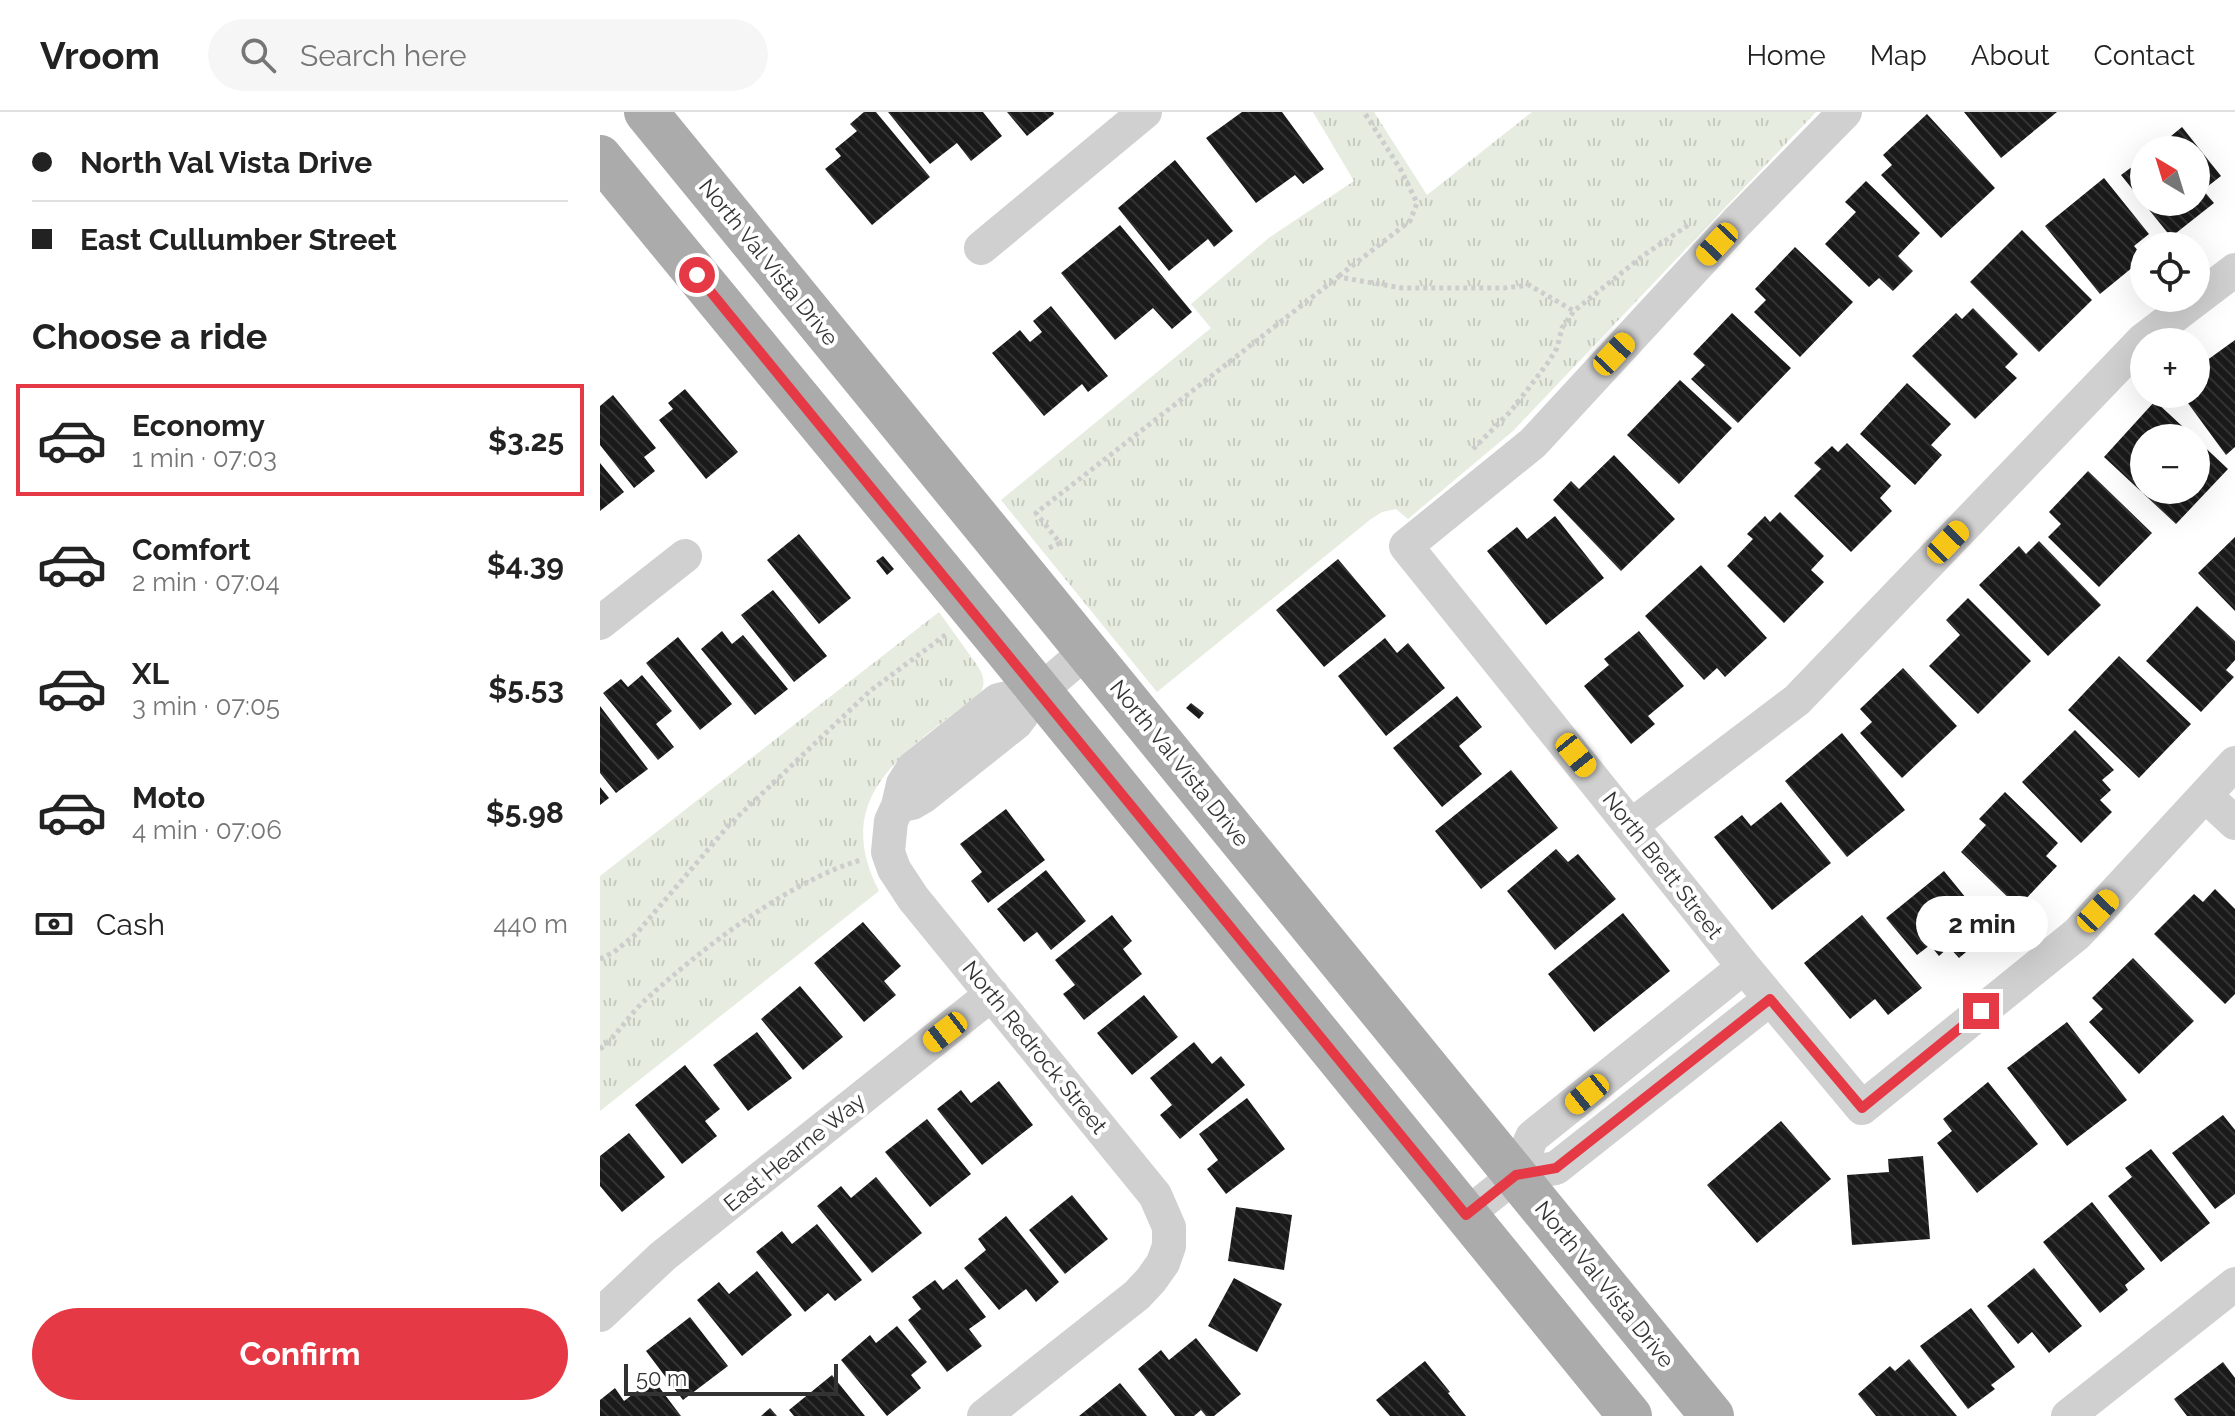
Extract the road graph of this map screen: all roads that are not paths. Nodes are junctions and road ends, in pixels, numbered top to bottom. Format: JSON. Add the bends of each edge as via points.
{"nodes":[{"id":1,"x":646,"y":112,"type":"edge"},
{"id":2,"x":1145,"y":112,"type":"edge"},
{"id":3,"x":1845,"y":112,"type":"edge"},
{"id":4,"x":600,"y":157,"type":"edge"},
{"id":5,"x":981,"y":248,"type":"dead end"},
{"id":6,"x":2235,"y":270,"type":"edge"},
{"id":7,"x":685,"y":556,"type":"dead end"},
{"id":8,"x":600,"y":623,"type":"edge"},
{"id":9,"x":1088,"y":650,"type":"junction"},
{"id":10,"x":1040,"y":691,"type":"junction"},
{"id":11,"x":2235,"y":763,"type":"edge"},
{"id":12,"x":2206,"y":796,"type":"junction"},
{"id":13,"x":2235,"y":823,"type":"edge"},
{"id":14,"x":1632,"y":825,"type":"junction"},
{"id":15,"x":1744,"y":967,"type":"junction"},
{"id":16,"x":992,"y":994,"type":"junction"},
{"id":17,"x":1770,"y":999,"type":"junction"},
{"id":18,"x":1516,"y":1175,"type":"junction"},
{"id":19,"x":1466,"y":1215,"type":"junction"},
{"id":20,"x":2235,"y":1284,"type":"edge"},
{"id":21,"x":600,"y":1315,"type":"edge"},
{"id":22,"x":1621,"y":1413,"type":"edge"},
{"id":23,"x":984,"y":1416,"type":"edge"},
{"id":24,"x":1712,"y":1416,"type":"edge"},
{"id":25,"x":2068,"y":1416,"type":"edge"}],
"edges":[{"from":1,"to":9,"type":"main road","name":"North Val Vista Drive"},
{"from":2,"to":5,"type":"street"},
{"from":3,"to":14,"type":"street","name":"North Brett Street","via":[[1533,443],[1406,546]]},
{"from":4,"to":10,"type":"main road"},
{"from":6,"to":14,"type":"street","via":[[2143,340],[1797,700]]},
{"from":7,"to":8,"type":"street"},
{"from":9,"to":10,"type":"street"},
{"from":9,"to":18,"type":"main road","name":"North Val Vista Drive"},
{"from":10,"to":16,"type":"street","name":"North Redrock Street","via":[[1016,723],[924,796],[898,806],[891,821],[888,852],[894,869]]},
{"from":10,"to":19,"type":"main road"},
{"from":11,"to":12,"type":"street"},
{"from":12,"to":13,"type":"street"},
{"from":12,"to":17,"type":"street","name":"North Brett Street","via":[[2077,934],[1862,1108]]},
{"from":14,"to":15,"type":"street","name":"North Brett Street"},
{"from":15,"to":17,"type":"street","name":"North Brett Street"},
{"from":15,"to":18,"type":"street","via":[[1532,1137]]},
{"from":16,"to":21,"type":"street","name":"East Hearne Way","via":[[663,1256]]},
{"from":16,"to":23,"type":"street","name":"North Redrock Street","via":[[1155,1195],[1169,1227],[1169,1246],[1163,1263],[1137,1295]]},
{"from":17,"to":18,"type":"street","via":[[1556,1168]]},
{"from":18,"to":19,"type":"street"},
{"from":18,"to":24,"type":"main road","name":"North Val Vista Drive"},
{"from":19,"to":22,"type":"main road"},
{"from":20,"to":25,"type":"street"}]}
